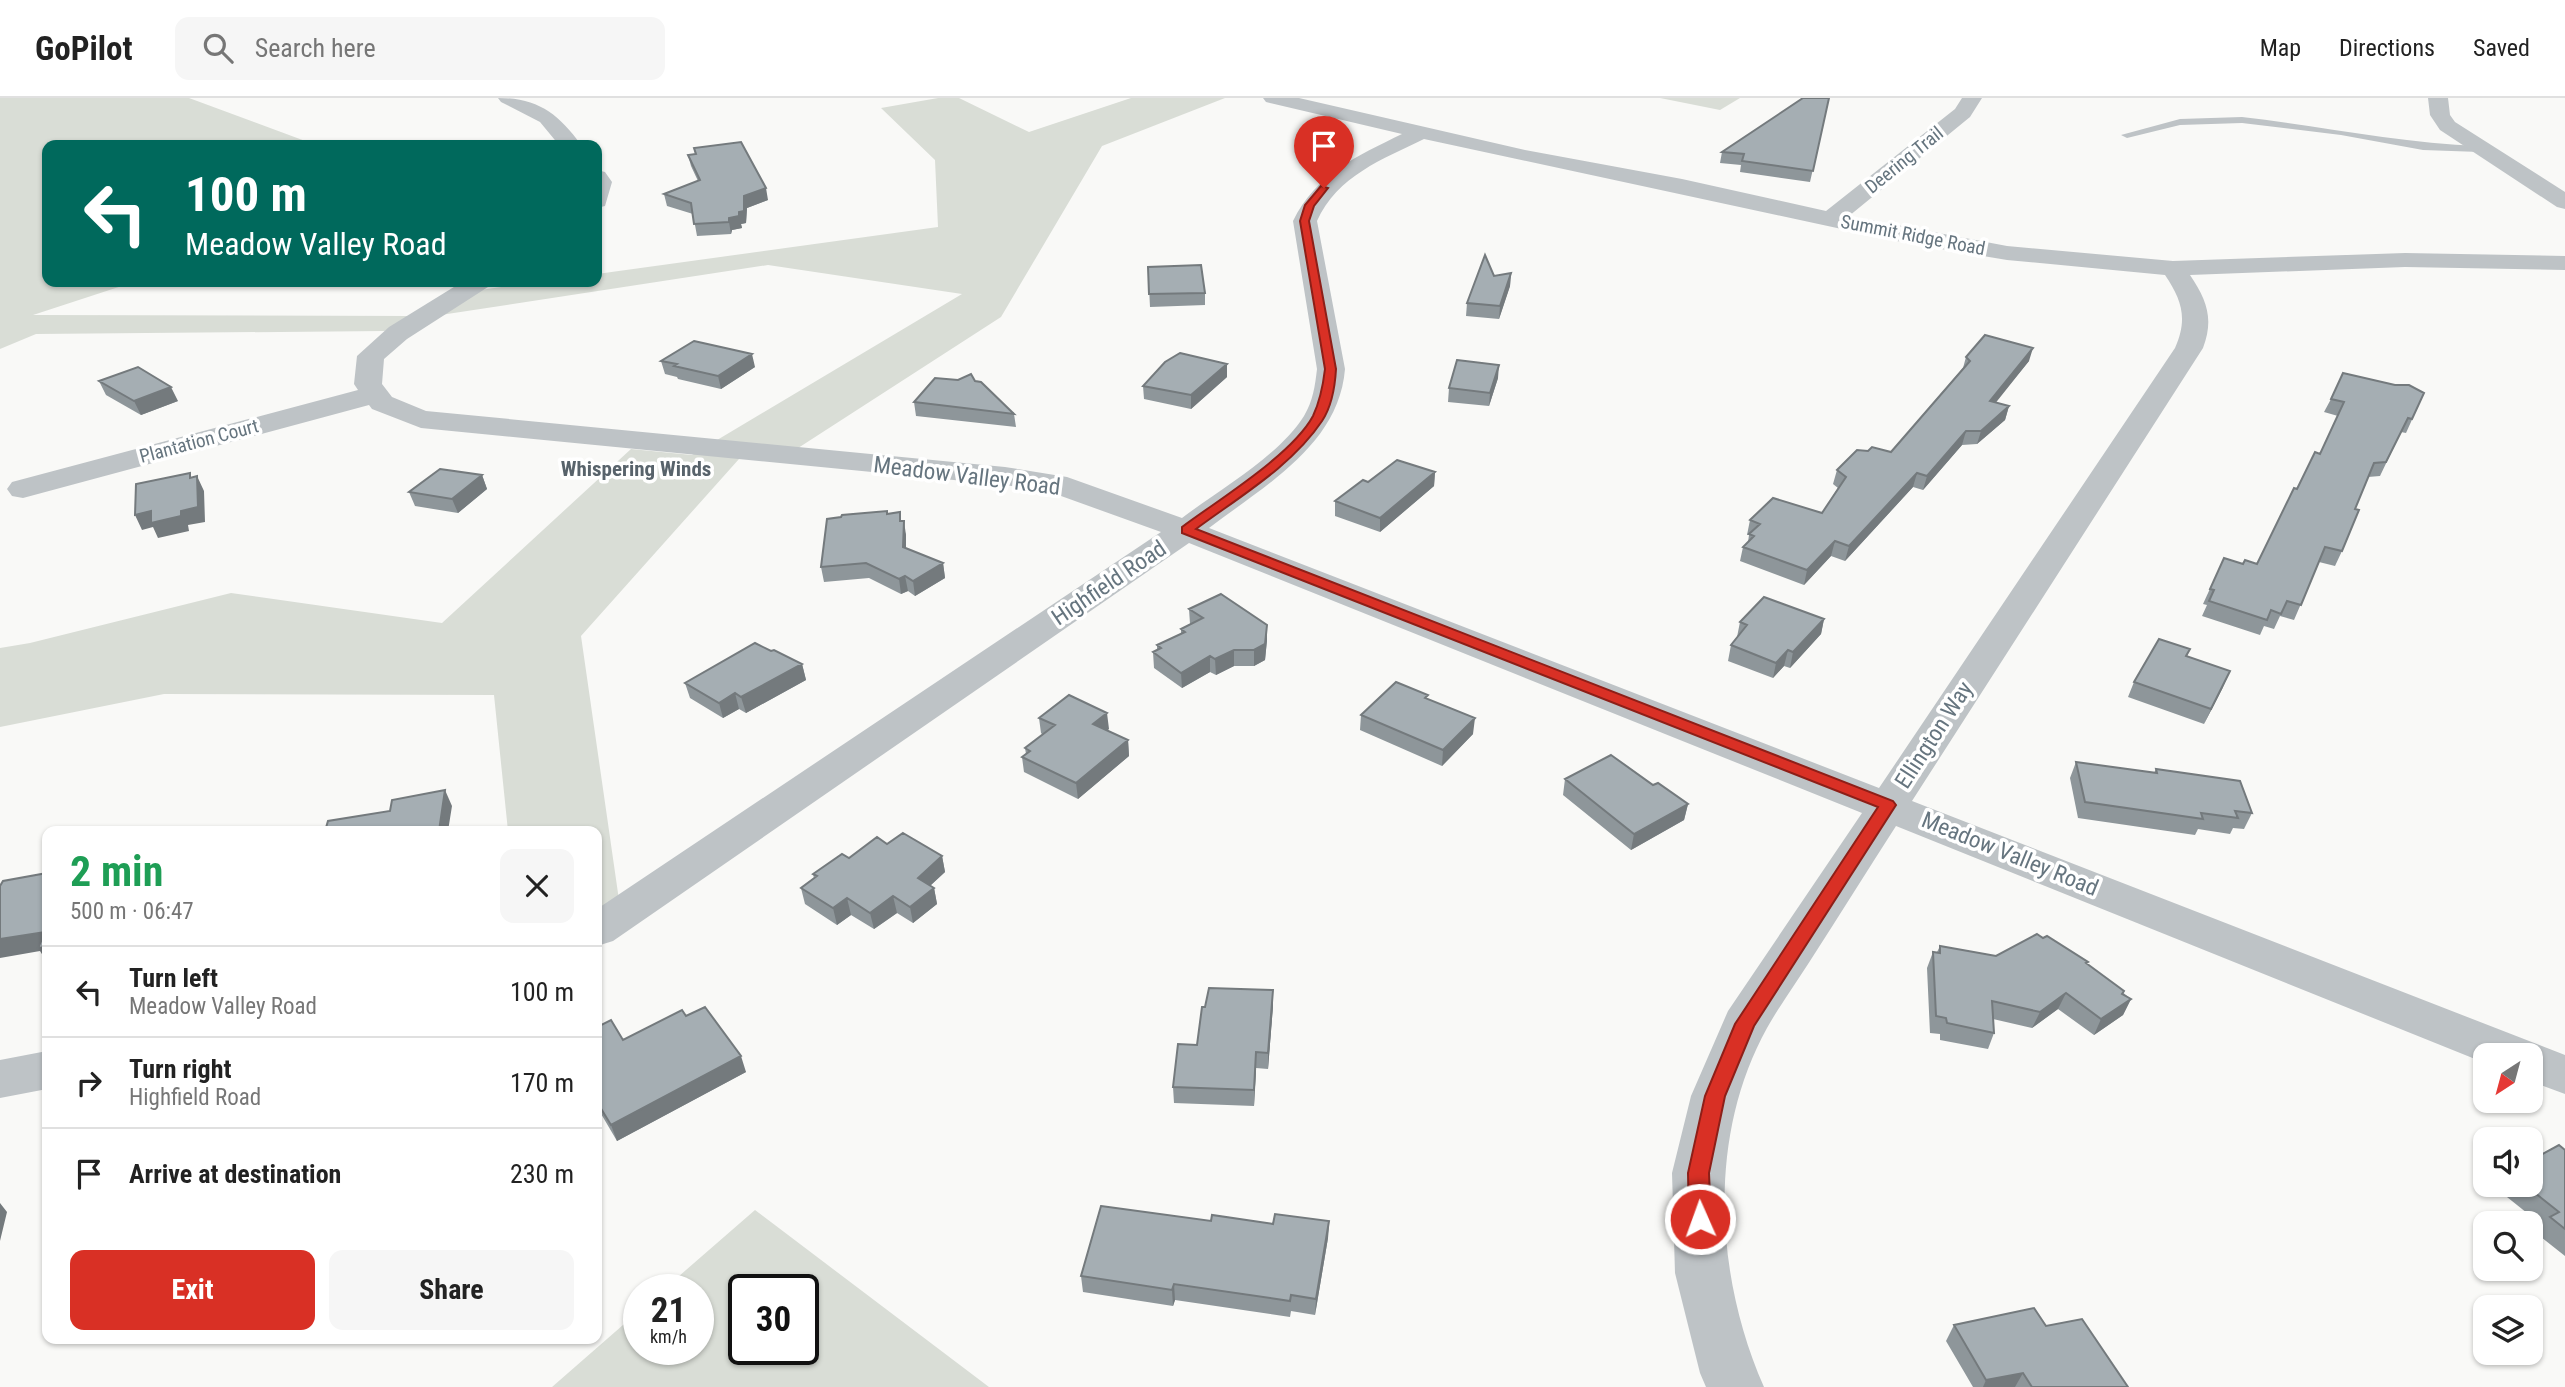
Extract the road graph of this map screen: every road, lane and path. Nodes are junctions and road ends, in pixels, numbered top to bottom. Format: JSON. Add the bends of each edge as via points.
{"nodes":[{"id":1,"x":508,"y":98,"type":"edge"},
{"id":2,"x":1273,"y":98,"type":"edge"},
{"id":3,"x":1972,"y":98,"type":"edge"},
{"id":4,"x":2438,"y":98,"type":"edge"},
{"id":5,"x":1420,"y":133,"type":"junction"},
{"id":6,"x":2127,"y":135,"type":"dead end"},
{"id":7,"x":566,"y":140,"type":"edge"},
{"id":8,"x":2480,"y":149,"type":"junction"},
{"id":9,"x":2565,"y":202,"type":"edge"},
{"id":10,"x":1832,"y":219,"type":"junction"},
{"id":11,"x":2565,"y":263,"type":"edge"},
{"id":12,"x":2173,"y":268,"type":"junction"},
{"id":13,"x":471,"y":287,"type":"edge"},
{"id":14,"x":376,"y":394,"type":"junction"},
{"id":15,"x":23,"y":489,"type":"dead end"},
{"id":16,"x":1186,"y":530,"type":"junction"},
{"id":17,"x":1888,"y":805,"type":"junction"},
{"id":18,"x":602,"y":927,"type":"edge"},
{"id":19,"x":2485,"y":1043,"type":"edge"},
{"id":20,"x":2543,"y":1066,"type":"edge"},
{"id":21,"x":42,"y":1071,"type":"edge"},
{"id":22,"x":2565,"y":1075,"type":"edge"},
{"id":23,"x":0,"y":1079,"type":"edge"},
{"id":24,"x":1735,"y":1387,"type":"edge"}],
"edges":[{"from":1,"to":7,"type":"street","via":[[547,118]]},
{"from":2,"to":5,"type":"street","name":"Summit Ridge Road"},
{"from":3,"to":10,"type":"street","name":"Deering Trail","via":[[1963,113]]},
{"from":4,"to":8,"type":"street","via":[[2447,125]]},
{"from":5,"to":10,"type":"street","name":"Summit Ridge Road"},
{"from":5,"to":16,"type":"street","name":"Highfield Road","via":[[1341,176],[1310,205],[1305,221],[1331,369],[1329,391],[1317,419],[1286,455]]},
{"from":6,"to":8,"type":"lane","via":[[2180,122],[2242,120],[2423,147]]},
{"from":8,"to":9,"type":"street"},
{"from":10,"to":12,"type":"street","name":"Summit Ridge Road","via":[[2007,254]]},
{"from":11,"to":12,"type":"street","name":"Summit Ridge Road","via":[[2417,260]]},
{"from":12,"to":17,"type":"street","name":"Ellington Way","via":[[2198,314],[2197,332],[2189,348]]},
{"from":13,"to":14,"type":"street","via":[[398,333],[371,356],[368,384]]},
{"from":14,"to":15,"type":"street","name":"Plantation Court"},
{"from":14,"to":16,"type":"street","name":"Meadow Valley Road","via":[[382,402],[421,419],[1056,484]]},
{"from":16,"to":17,"type":"street","name":"Meadow Valley Road"},
{"from":16,"to":18,"type":"street","name":"Highfield Road"},
{"from":17,"to":19,"type":"street","name":"Meadow Valley Road"},
{"from":17,"to":24,"type":"street","name":"Ellington Way","via":[[1745,1024],[1715,1096],[1698,1173],[1702,1273]]},
{"from":20,"to":22,"type":"street"},
{"from":21,"to":23,"type":"street"}]}
